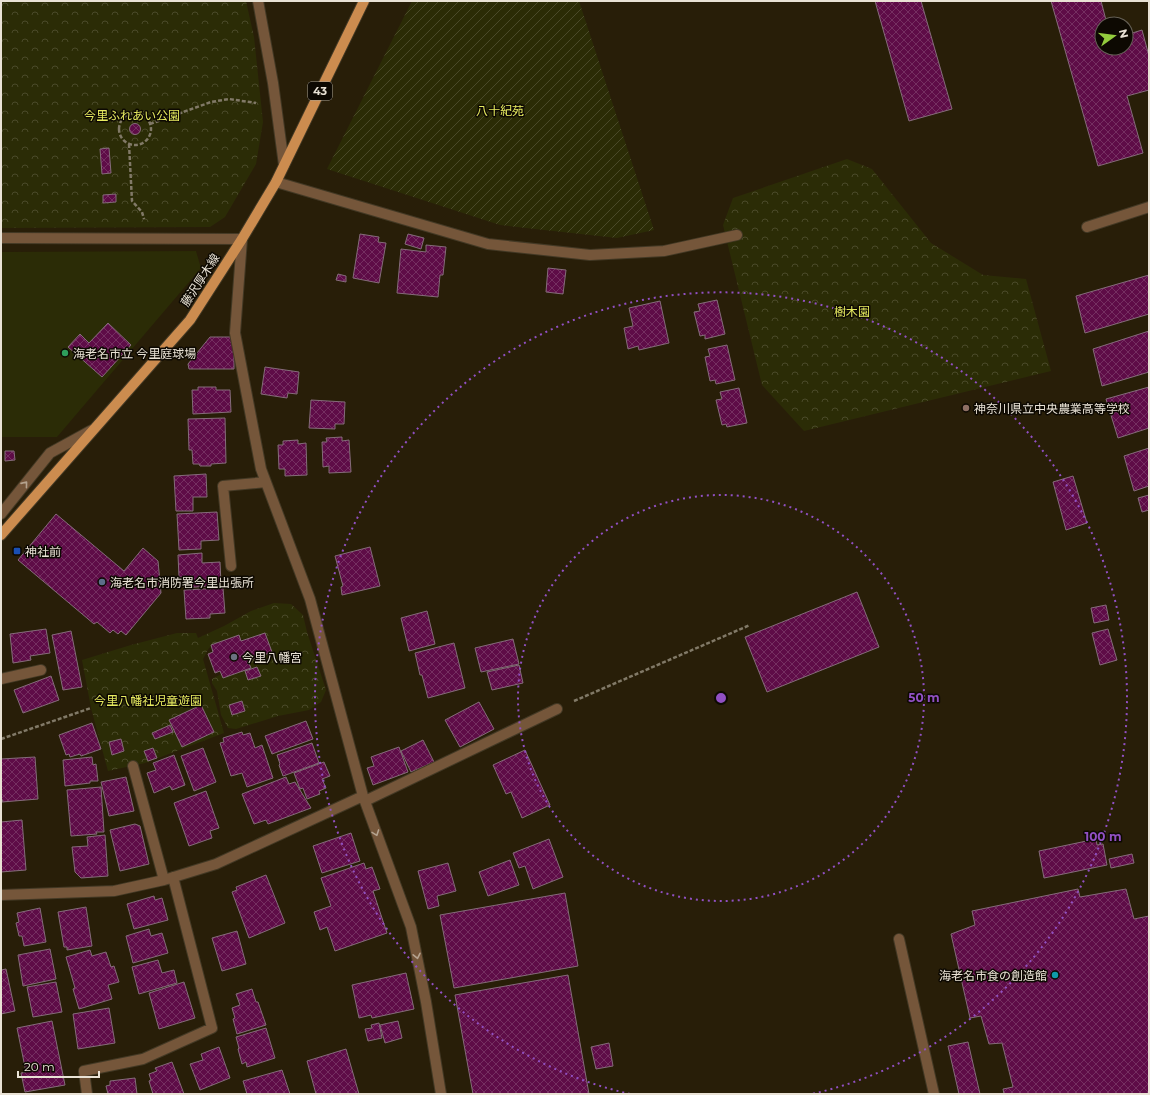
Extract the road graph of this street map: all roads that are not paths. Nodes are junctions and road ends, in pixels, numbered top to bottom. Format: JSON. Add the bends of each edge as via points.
{"nodes":[{"id":1,"x":258,"y":1,"type":"edge"},
{"id":2,"x":364,"y":1,"type":"edge"},
{"id":3,"x":284,"y":165,"type":"junction"},
{"id":4,"x":276,"y":182,"type":"junction"},
{"id":5,"x":1149,"y":207,"type":"edge"},
{"id":6,"x":1087,"y":227,"type":"dead end"},
{"id":7,"x":737,"y":235,"type":"dead end"},
{"id":8,"x":1,"y":238,"type":"edge"},
{"id":9,"x":242,"y":239,"type":"junction"},
{"id":10,"x":93,"y":430,"type":"junction"},
{"id":11,"x":266,"y":482,"type":"junction"},
{"id":12,"x":1,"y":514,"type":"edge"},
{"id":13,"x":1,"y":535,"type":"edge"},
{"id":14,"x":230,"y":566,"type":"dead end"},
{"id":15,"x":41,"y":670,"type":"dead end"},
{"id":16,"x":1,"y":679,"type":"edge"},
{"id":17,"x":557,"y":709,"type":"road end"},
{"id":18,"x":133,"y":766,"type":"dead end"},
{"id":19,"x":364,"y":799,"type":"junction"},
{"id":20,"x":168,"y":878,"type":"junction"},
{"id":21,"x":1,"y":895,"type":"edge"},
{"id":22,"x":899,"y":939,"type":"dead end"},
{"id":23,"x":87,"y":1094,"type":"edge"},
{"id":24,"x":441,"y":1094,"type":"edge"},
{"id":25,"x":934,"y":1094,"type":"edge"}],
"edges":[{"from":1,"to":3,"type":"street","via":[[277,106]]},
{"from":2,"to":3,"type":"main road","name":"藤沢厚木線","number":"43"},
{"from":3,"to":4,"type":"main road","name":"藤沢厚木線","number":"43"},
{"from":4,"to":7,"type":"street","via":[[488,244],[590,255],[664,251]]},
{"from":4,"to":9,"type":"main road","name":"藤沢厚木線","number":"43"},
{"from":5,"to":6,"type":"street"},
{"from":8,"to":9,"type":"street"},
{"from":9,"to":10,"type":"main road","name":"藤沢厚木線","number":"43","via":[[190,320]]},
{"from":9,"to":11,"type":"street","via":[[235,333],[261,469]]},
{"from":12,"to":10,"type":"street","one_way":true,"via":[[50,453]]},
{"from":10,"to":13,"type":"main road","name":"藤沢厚木線","number":"43"},
{"from":11,"to":14,"type":"street","via":[[223,486]]},
{"from":11,"to":19,"type":"street","via":[[310,599]]},
{"from":15,"to":16,"type":"street"},
{"from":17,"to":19,"type":"street"},
{"from":18,"to":20,"type":"street"},
{"from":19,"to":20,"type":"street","via":[[216,864]]},
{"from":19,"to":24,"type":"street","one_way":true,"via":[[411,928]]},
{"from":20,"to":21,"type":"street","via":[[114,891]]},
{"from":20,"to":23,"type":"street","via":[[212,1028],[143,1059],[84,1071]]},
{"from":22,"to":25,"type":"street"}]}
